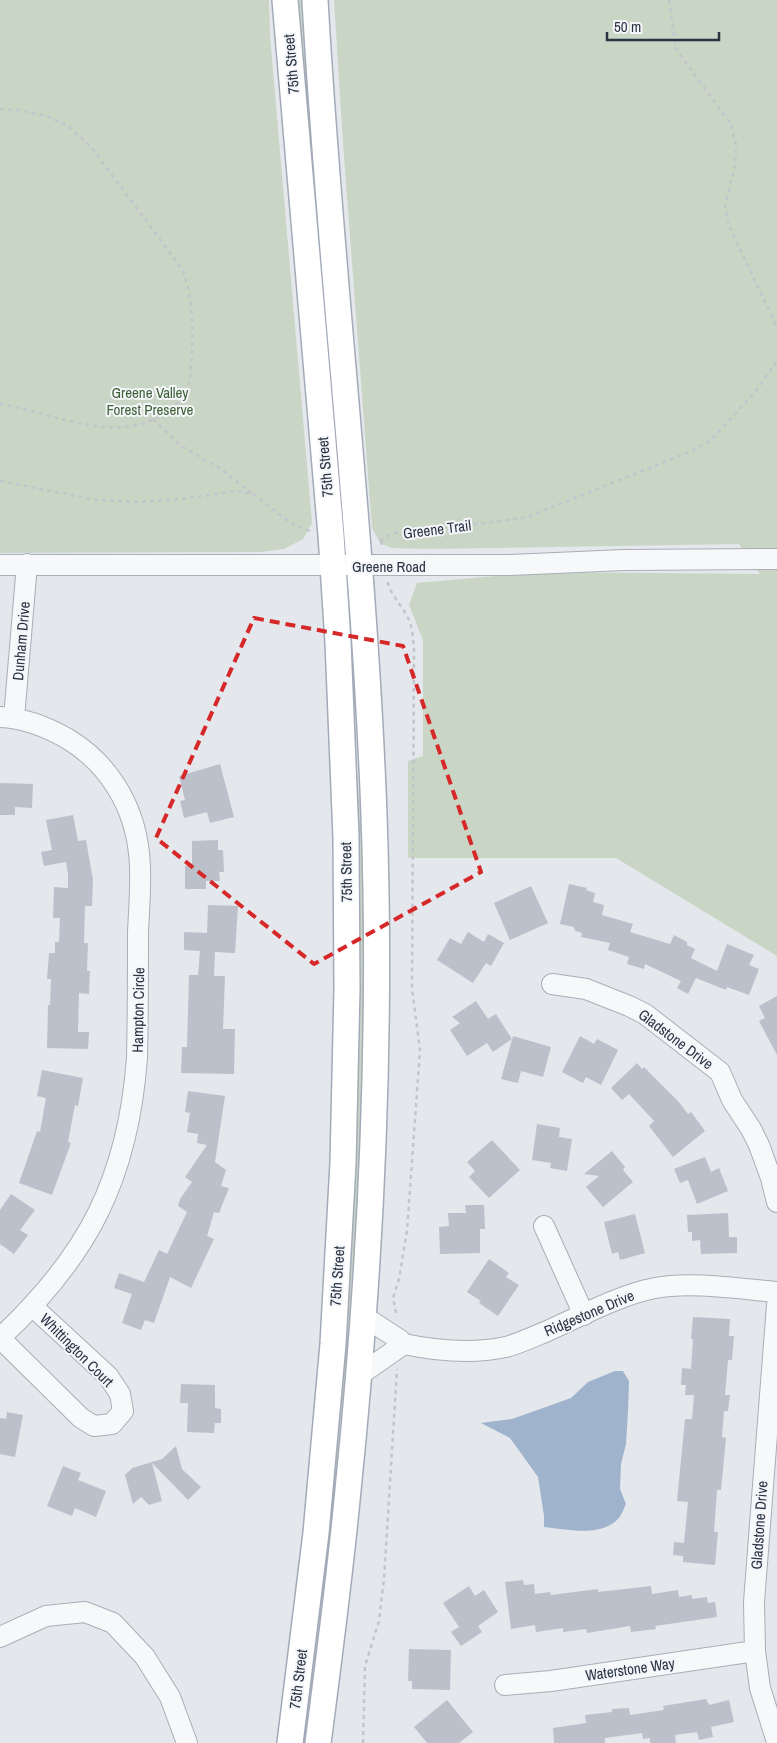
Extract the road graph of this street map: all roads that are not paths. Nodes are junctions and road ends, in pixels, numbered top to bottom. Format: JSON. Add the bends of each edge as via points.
{"nodes":[{"id":1,"x":286,"y":0,"type":"edge"},
{"id":2,"x":315,"y":0,"type":"edge"},
{"id":3,"x":777,"y":559,"type":"edge"},
{"id":4,"x":0,"y":564,"type":"edge"},
{"id":5,"x":27,"y":564,"type":"junction"},
{"id":6,"x":332,"y":566,"type":"junction"},
{"id":7,"x":360,"y":566,"type":"junction"},
{"id":8,"x":7,"y":718,"type":"edge"},
{"id":9,"x":552,"y":984,"type":"dead end"},
{"id":10,"x":777,"y":1202,"type":"edge"},
{"id":11,"x":544,"y":1226,"type":"dead end"},
{"id":12,"x":777,"y":1292,"type":"edge"},
{"id":13,"x":32,"y":1306,"type":"junction"},
{"id":14,"x":777,"y":1306,"type":"edge"},
{"id":15,"x":584,"y":1315,"type":"junction"},
{"id":16,"x":363,"y":1316,"type":"junction"},
{"id":17,"x":0,"y":1338,"type":"edge"},
{"id":18,"x":404,"y":1344,"type":"junction"},
{"id":19,"x":358,"y":1376,"type":"junction"},
{"id":20,"x":768,"y":1528,"type":"edge"},
{"id":21,"x":0,"y":1637,"type":"edge"},
{"id":22,"x":755,"y":1651,"type":"junction"},
{"id":23,"x":505,"y":1685,"type":"dead end"},
{"id":24,"x":777,"y":1742,"type":"edge"},
{"id":25,"x":187,"y":1743,"type":"edge"},
{"id":26,"x":290,"y":1743,"type":"edge"},
{"id":27,"x":318,"y":1743,"type":"edge"}],
"edges":[{"from":1,"to":6,"type":"main road","name":"75th Street"},
{"from":2,"to":7,"type":"main road","name":"75th Street","via":[[325,140],[370,540]]},
{"from":3,"to":7,"type":"street","name":"Greene Road"},
{"from":4,"to":5,"type":"street","name":"Greene Road"},
{"from":5,"to":6,"type":"street","name":"Greene Road"},
{"from":5,"to":8,"type":"street","name":"Dunham Drive"},
{"from":6,"to":7,"type":"street","name":"Greene Road"},
{"from":6,"to":26,"type":"main road","name":"75th Street","via":[[346,837],[348,990],[344,1153],[326,1431]]},
{"from":7,"to":16,"type":"main road","name":"75th Street","via":[[374,819],[375,948],[372,1134]]},
{"from":8,"to":13,"type":"street","name":"Hampton Circle","via":[[57,732],[95,759],[122,796],[132,818],[139,856],[137,1058],[128,1129],[118,1167],[92,1226],[48,1290]]},
{"from":9,"to":10,"type":"street","name":"Gladstone Drive","via":[[586,989],[645,1014],[720,1072],[732,1100],[759,1145]]},
{"from":11,"to":15,"type":"street"},
{"from":12,"to":15,"type":"street","name":"Ridgestone Drive","via":[[690,1285],[656,1288],[635,1293]]},
{"from":13,"to":17,"type":"street","name":"Hampton Circle"},
{"from":13,"to":17,"type":"street","name":"Whittington Court","via":[[108,1376],[120,1394],[124,1411],[112,1424],[94,1426],[81,1418]]},
{"from":14,"to":20,"type":"street","name":"Gladstone Drive"},
{"from":15,"to":18,"type":"street","name":"Ridgestone Drive","via":[[527,1340],[483,1351]]},
{"from":16,"to":18,"type":"street","name":"Ridgestone Drive"},
{"from":16,"to":19,"type":"main road","name":"75th Street"},
{"from":18,"to":19,"type":"street"},
{"from":19,"to":27,"type":"main road","name":"75th Street","via":[[339,1574]]},
{"from":20,"to":22,"type":"street","name":"Gladstone Drive","via":[[754,1602]]},
{"from":21,"to":25,"type":"street","via":[[46,1616],[85,1612],[113,1623],[146,1657],[170,1697]]},
{"from":22,"to":23,"type":"street","name":"Waterstone Way"},
{"from":22,"to":24,"type":"street","name":"Gladstone Drive","via":[[760,1688]]}]}
